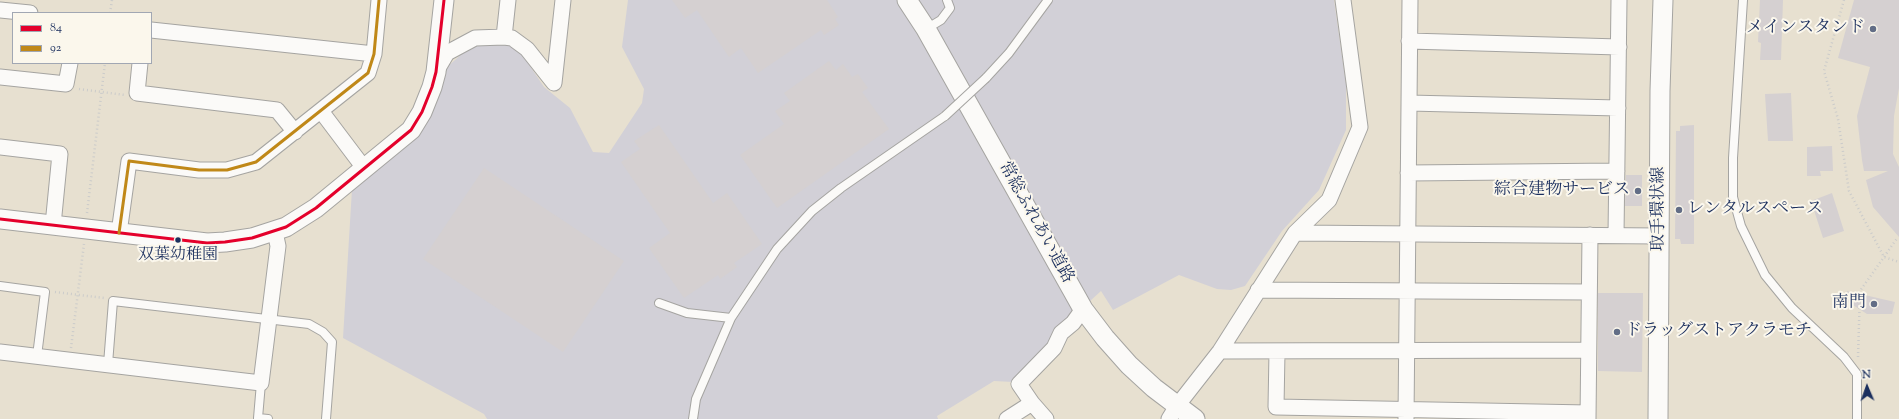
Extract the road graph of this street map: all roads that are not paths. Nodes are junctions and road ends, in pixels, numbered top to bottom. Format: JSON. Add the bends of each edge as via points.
{"nodes":[{"id":1,"x":380,"y":0,"type":"edge"},
{"id":2,"x":444,"y":0,"type":"edge"},
{"id":3,"x":508,"y":0,"type":"edge"},
{"id":4,"x":563,"y":0,"type":"edge"},
{"id":5,"x":907,"y":0,"type":"edge"},
{"id":6,"x":948,"y":0,"type":"edge"},
{"id":7,"x":1048,"y":0,"type":"edge"},
{"id":8,"x":1343,"y":0,"type":"edge"},
{"id":9,"x":1410,"y":0,"type":"edge"},
{"id":10,"x":1619,"y":0,"type":"edge"},
{"id":11,"x":1663,"y":0,"type":"edge"},
{"id":12,"x":1743,"y":0,"type":"edge"},
{"id":13,"x":0,"y":10,"type":"edge"},
{"id":14,"x":20,"y":12,"type":"edge"},
{"id":15,"x":926,"y":29,"type":"junction"},
{"id":16,"x":152,"y":30,"type":"edge"},
{"id":17,"x":504,"y":37,"type":"junction"},
{"id":18,"x":1409,"y":41,"type":"junction"},
{"id":19,"x":1619,"y":47,"type":"junction"},
{"id":20,"x":374,"y":54,"type":"junction"},
{"id":21,"x":70,"y":64,"type":"edge"},
{"id":22,"x":140,"y":64,"type":"edge"},
{"id":23,"x":436,"y":72,"type":"junction"},
{"id":24,"x":0,"y":76,"type":"edge"},
{"id":25,"x":1409,"y":103,"type":"junction"},
{"id":26,"x":1618,"y":108,"type":"junction"},
{"id":27,"x":320,"y":111,"type":"junction"},
{"id":28,"x":295,"y":132,"type":"junction"},
{"id":29,"x":0,"y":147,"type":"edge"},
{"id":30,"x":364,"y":168,"type":"junction"},
{"id":31,"x":1617,"y":171,"type":"junction"},
{"id":32,"x":1408,"y":173,"type":"junction"},
{"id":33,"x":0,"y":219,"type":"edge"},
{"id":34,"x":53,"y":225,"type":"junction"},
{"id":35,"x":275,"y":232,"type":"junction"},
{"id":36,"x":1296,"y":233,"type":"junction"},
{"id":37,"x":1408,"y":233,"type":"junction"},
{"id":38,"x":119,"y":234,"type":"junction"},
{"id":39,"x":1590,"y":234,"type":"junction"},
{"id":40,"x":1616,"y":235,"type":"junction"},
{"id":41,"x":1659,"y":236,"type":"junction"},
{"id":42,"x":0,"y":286,"type":"edge"},
{"id":43,"x":1258,"y":290,"type":"junction"},
{"id":44,"x":1407,"y":291,"type":"junction"},
{"id":45,"x":1589,"y":292,"type":"junction"},
{"id":46,"x":659,"y":303,"type":"dead end"},
{"id":47,"x":1083,"y":309,"type":"junction"},
{"id":48,"x":731,"y":318,"type":"junction"},
{"id":49,"x":268,"y":319,"type":"junction"},
{"id":50,"x":1220,"y":350,"type":"junction"},
{"id":51,"x":1406,"y":350,"type":"junction"},
{"id":52,"x":1588,"y":350,"type":"junction"},
{"id":53,"x":0,"y":352,"type":"edge"},
{"id":54,"x":1277,"y":352,"type":"junction"},
{"id":55,"x":38,"y":356,"type":"junction"},
{"id":56,"x":108,"y":364,"type":"junction"},
{"id":57,"x":261,"y":383,"type":"junction"},
{"id":58,"x":1032,"y":403,"type":"junction"},
{"id":59,"x":1173,"y":412,"type":"edge"},
{"id":60,"x":1406,"y":414,"type":"edge"},
{"id":61,"x":1588,"y":416,"type":"edge"},
{"id":62,"x":268,"y":419,"type":"edge"},
{"id":63,"x":326,"y":419,"type":"edge"},
{"id":64,"x":693,"y":419,"type":"edge"},
{"id":65,"x":1007,"y":419,"type":"edge"},
{"id":66,"x":1046,"y":419,"type":"edge"},
{"id":67,"x":1195,"y":419,"type":"edge"},
{"id":68,"x":1658,"y":419,"type":"edge"},
{"id":69,"x":1858,"y":419,"type":"edge"}],
"edges":[{"from":1,"to":20,"type":"street"},
{"from":2,"to":23,"type":"street"},
{"from":3,"to":17,"type":"street"},
{"from":4,"to":17,"type":"street","via":[[554,83],[527,49],[512,38]]},
{"from":5,"to":15,"type":"street","name":"常総ふれあい道路"},
{"from":6,"to":15,"type":"lane","via":[[950,8],[941,20]]},
{"from":7,"to":48,"type":"lane","bridge":true,"via":[[1009,53],[945,116],[840,188],[812,211],[777,250]]},
{"from":8,"to":36,"type":"street","via":[[1360,127],[1329,200]]},
{"from":9,"to":18,"type":"street"},
{"from":10,"to":19,"type":"street"},
{"from":11,"to":41,"type":"street","name":"取手環状線"},
{"from":12,"to":69,"type":"lane","via":[[1733,197],[1741,226],[1765,275],[1792,308],[1844,356],[1857,374]]},
{"from":13,"to":14,"type":"street"},
{"from":15,"to":47,"type":"street","name":"常総ふれあい道路"},
{"from":16,"to":20,"type":"street"},
{"from":17,"to":23,"type":"street","via":[[475,38],[447,54]]},
{"from":18,"to":19,"type":"street"},
{"from":18,"to":25,"type":"street"},
{"from":19,"to":26,"type":"street"},
{"from":20,"to":27,"type":"street","via":[[368,73]]},
{"from":21,"to":24,"type":"street","via":[[66,84]]},
{"from":22,"to":28,"type":"street","via":[[137,93],[278,110]]},
{"from":23,"to":30,"type":"street","via":[[422,112],[411,130]]},
{"from":25,"to":26,"type":"street"},
{"from":25,"to":32,"type":"street"},
{"from":26,"to":31,"type":"street"},
{"from":27,"to":28,"type":"street"},
{"from":27,"to":30,"type":"street"},
{"from":28,"to":38,"type":"street","via":[[256,162],[227,170],[199,170],[128,161]]},
{"from":29,"to":34,"type":"street","via":[[60,154]]},
{"from":30,"to":35,"type":"street","via":[[316,208]]},
{"from":31,"to":32,"type":"street"},
{"from":31,"to":40,"type":"street"},
{"from":32,"to":37,"type":"street"},
{"from":33,"to":34,"type":"street"},
{"from":34,"to":38,"type":"street"},
{"from":35,"to":38,"type":"street","via":[[219,242]]},
{"from":35,"to":49,"type":"street","via":[[278,246]]},
{"from":36,"to":37,"type":"street"},
{"from":36,"to":43,"type":"street"},
{"from":37,"to":39,"type":"street"},
{"from":37,"to":44,"type":"street"},
{"from":39,"to":40,"type":"street"},
{"from":39,"to":45,"type":"street"},
{"from":40,"to":41,"type":"street"},
{"from":41,"to":68,"type":"street","name":"取手環状線"},
{"from":42,"to":55,"type":"lane","via":[[45,292]]},
{"from":43,"to":44,"type":"street"},
{"from":43,"to":50,"type":"street"},
{"from":44,"to":45,"type":"street"},
{"from":44,"to":51,"type":"street"},
{"from":45,"to":52,"type":"street"},
{"from":46,"to":48,"type":"lane","via":[[687,313]]},
{"from":47,"to":58,"type":"street","via":[[1061,332],[1054,348],[1019,384]]},
{"from":47,"to":59,"type":"street","name":"常総ふれあい道路","via":[[1105,338],[1154,388]]},
{"from":48,"to":64,"type":"lane","via":[[696,399]]},
{"from":49,"to":56,"type":"lane","via":[[113,301]]},
{"from":49,"to":57,"type":"street"},
{"from":49,"to":63,"type":"lane","via":[[309,324],[323,332],[332,342]]},
{"from":50,"to":54,"type":"street"},
{"from":50,"to":59,"type":"street"},
{"from":51,"to":52,"type":"street"},
{"from":51,"to":54,"type":"street"},
{"from":51,"to":60,"type":"street"},
{"from":52,"to":61,"type":"street"},
{"from":53,"to":55,"type":"street"},
{"from":54,"to":60,"type":"street","via":[[1276,407]]},
{"from":55,"to":56,"type":"street"},
{"from":56,"to":57,"type":"street"},
{"from":57,"to":62,"type":"lane","via":[[258,418]]},
{"from":58,"to":65,"type":"street"},
{"from":58,"to":66,"type":"street"},
{"from":59,"to":67,"type":"street","name":"常総ふれあい道路"},
{"from":60,"to":61,"type":"street"}]}
